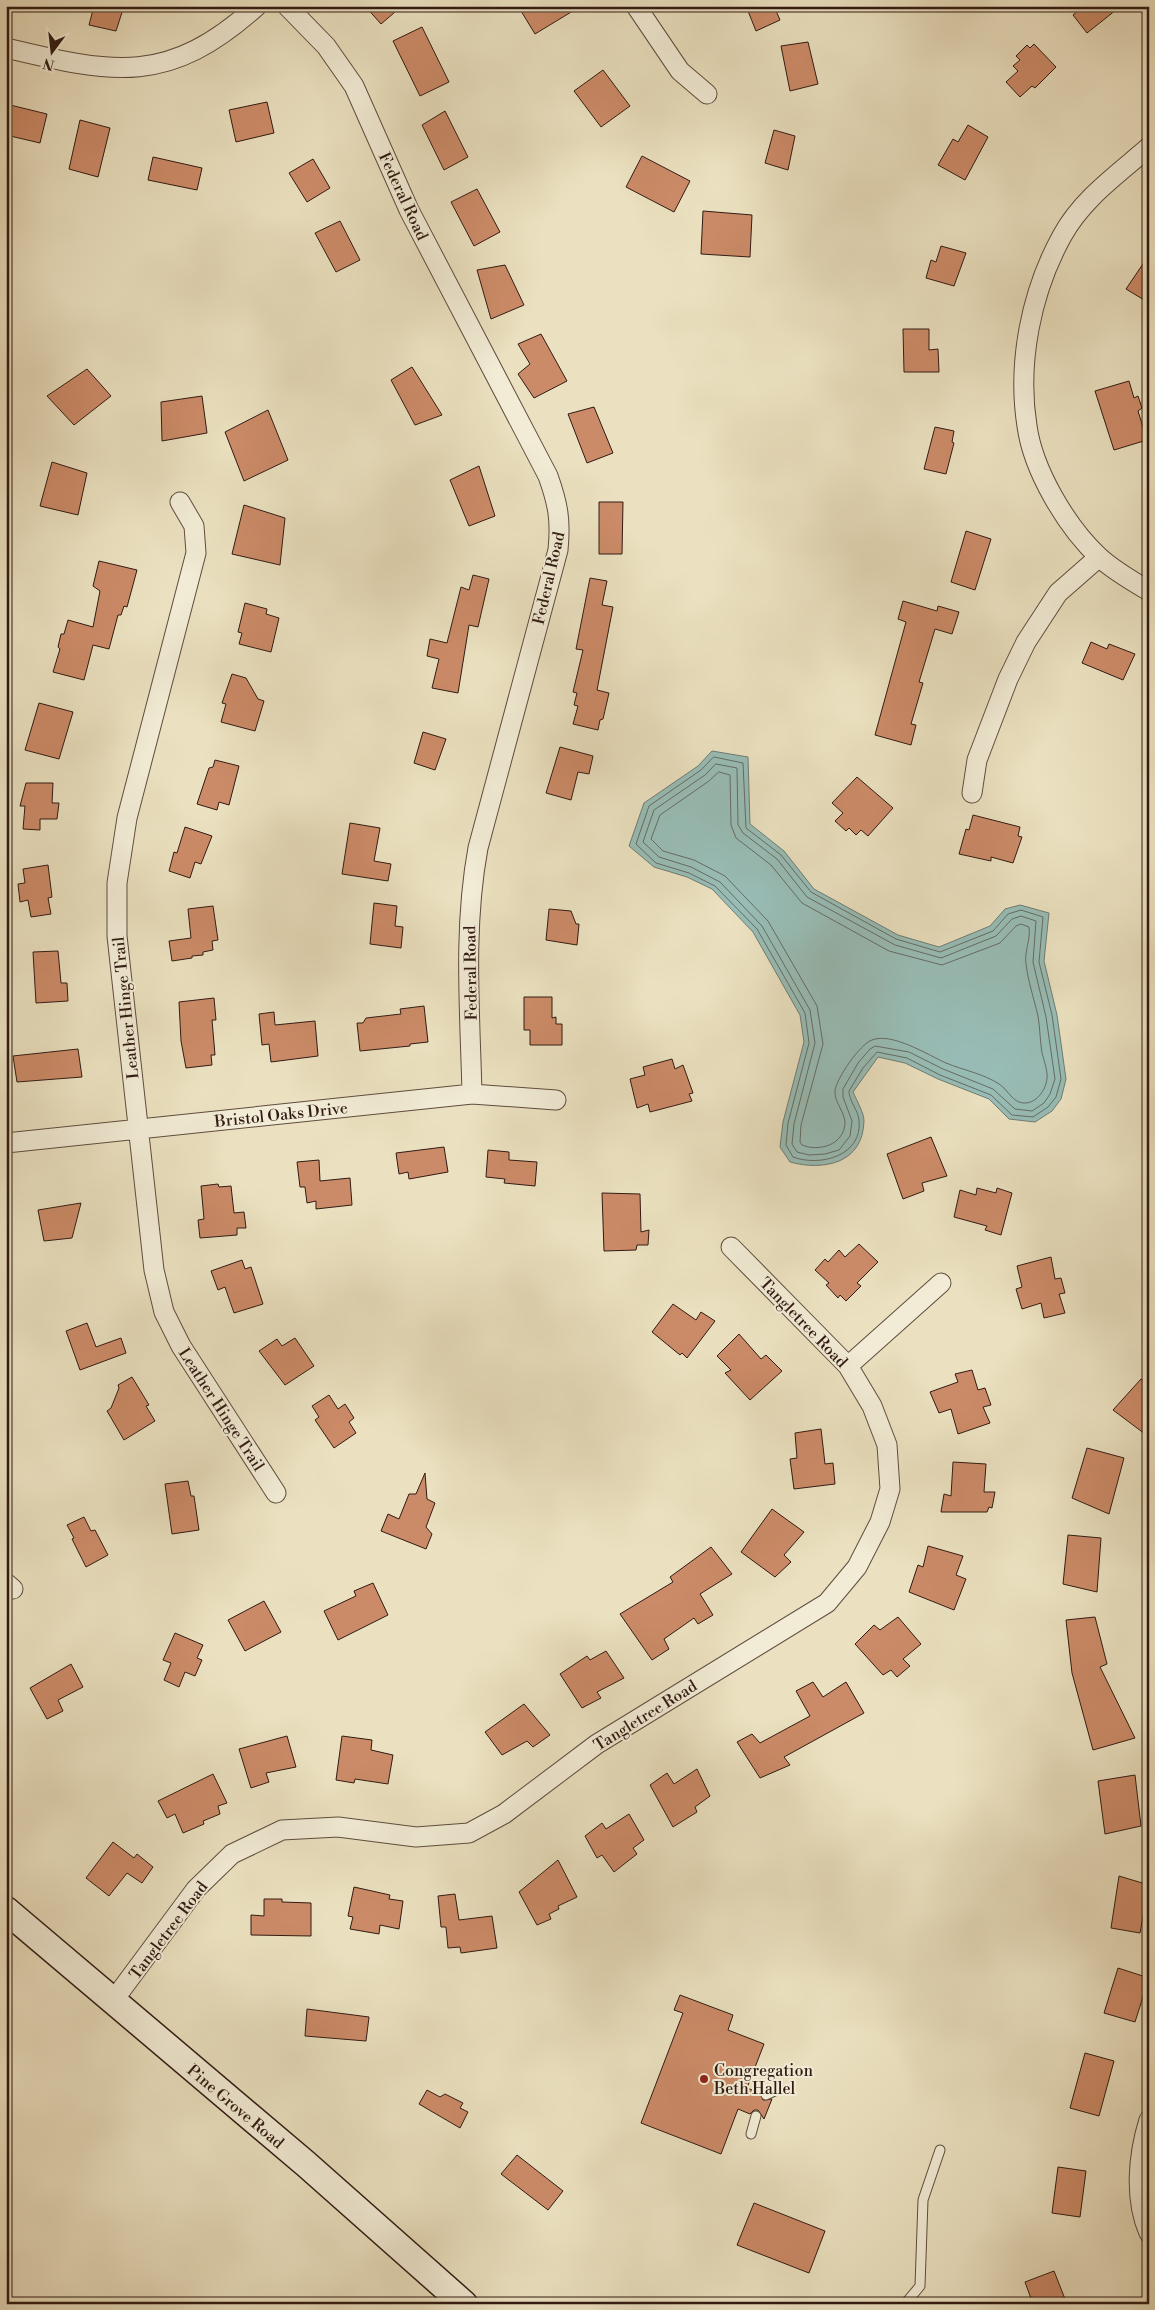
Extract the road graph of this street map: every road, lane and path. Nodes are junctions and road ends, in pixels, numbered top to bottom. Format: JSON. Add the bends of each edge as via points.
{"nodes":[{"id":1,"x":257,"y":6,"type":"edge"},
{"id":2,"x":287,"y":6,"type":"edge"},
{"id":3,"x":636,"y":6,"type":"edge"},
{"id":4,"x":6,"y":48,"type":"edge"},
{"id":5,"x":707,"y":94,"type":"dead end"},
{"id":6,"x":1149,"y":147,"type":"edge"},
{"id":7,"x":180,"y":502,"type":"dead end"},
{"id":8,"x":1099,"y":557,"type":"junction"},
{"id":9,"x":1149,"y":591,"type":"edge"},
{"id":10,"x":972,"y":793,"type":"dead end"},
{"id":11,"x":472,"y":1094,"type":"junction"},
{"id":12,"x":556,"y":1100,"type":"dead end"},
{"id":13,"x":138,"y":1129,"type":"junction"},
{"id":14,"x":6,"y":1143,"type":"edge"},
{"id":15,"x":731,"y":1247,"type":"dead end"},
{"id":16,"x":941,"y":1283,"type":"dead end"},
{"id":17,"x":848,"y":1366,"type":"junction"},
{"id":18,"x":276,"y":1493,"type":"dead end"},
{"id":19,"x":6,"y":1910,"type":"edge"},
{"id":20,"x":113,"y":2001,"type":"junction"},
{"id":21,"x":779,"y":2089,"type":"dead end"},
{"id":22,"x":766,"y":2095,"type":"dead end"},
{"id":23,"x":756,"y":2116,"type":"dead end"},
{"id":24,"x":1149,"y":2120,"type":"edge"},
{"id":25,"x":751,"y":2134,"type":"dead end"},
{"id":26,"x":940,"y":2150,"type":"dead end"},
{"id":27,"x":1149,"y":2233,"type":"edge"},
{"id":28,"x":464,"y":2304,"type":"edge"},
{"id":29,"x":905,"y":2304,"type":"edge"}],
"edges":[{"from":1,"to":4,"type":"street","via":[[231,29],[199,50],[160,64],[118,69],[76,65]]},
{"from":2,"to":11,"type":"street","name":"Federal Road","via":[[326,46],[354,86],[409,210],[548,476],[558,506],[558,550],[478,848],[471,886],[468,936]]},
{"from":3,"to":5,"type":"street","via":[[680,71]]},
{"from":6,"to":8,"type":"street","via":[[1097,191],[1062,236],[1038,290],[1027,344],[1026,426],[1035,460],[1068,520]]},
{"from":7,"to":13,"type":"street","name":"Leather Hinge Trail","via":[[194,526],[196,553],[127,818],[117,883],[117,936]]},
{"from":8,"to":9,"type":"street"},
{"from":8,"to":10,"type":"street","via":[[1058,593],[1026,642],[977,760]]},
{"from":11,"to":12,"type":"street","name":"Bristol Oaks Drive"},
{"from":11,"to":13,"type":"street","name":"Bristol Oaks Drive"},
{"from":13,"to":14,"type":"street","name":"Bristol Oaks Drive"},
{"from":13,"to":18,"type":"street","name":"Leather Hinge Trail","via":[[154,1270],[164,1312],[181,1346]]},
{"from":15,"to":17,"type":"street","name":"Tangletree Road"},
{"from":16,"to":17,"type":"street"},
{"from":17,"to":20,"type":"street","name":"Tangletree Road","via":[[872,1406],[886,1446],[890,1489],[880,1522],[857,1567],[827,1604],[597,1744],[504,1814],[470,1833],[416,1837],[338,1827],[282,1830],[232,1854],[196,1889]]},
{"from":19,"to":20,"type":"main road","name":"Pine Grove Road"},
{"from":20,"to":28,"type":"main road","name":"Pine Grove Road","via":[[306,2164]]},
{"from":21,"to":22,"type":"lane"},
{"from":23,"to":25,"type":"lane"},
{"from":24,"to":27,"type":"street","via":[[1143,2138],[1139,2190]]},
{"from":26,"to":29,"type":"lane","via":[[923,2200],[920,2286]]}]}
